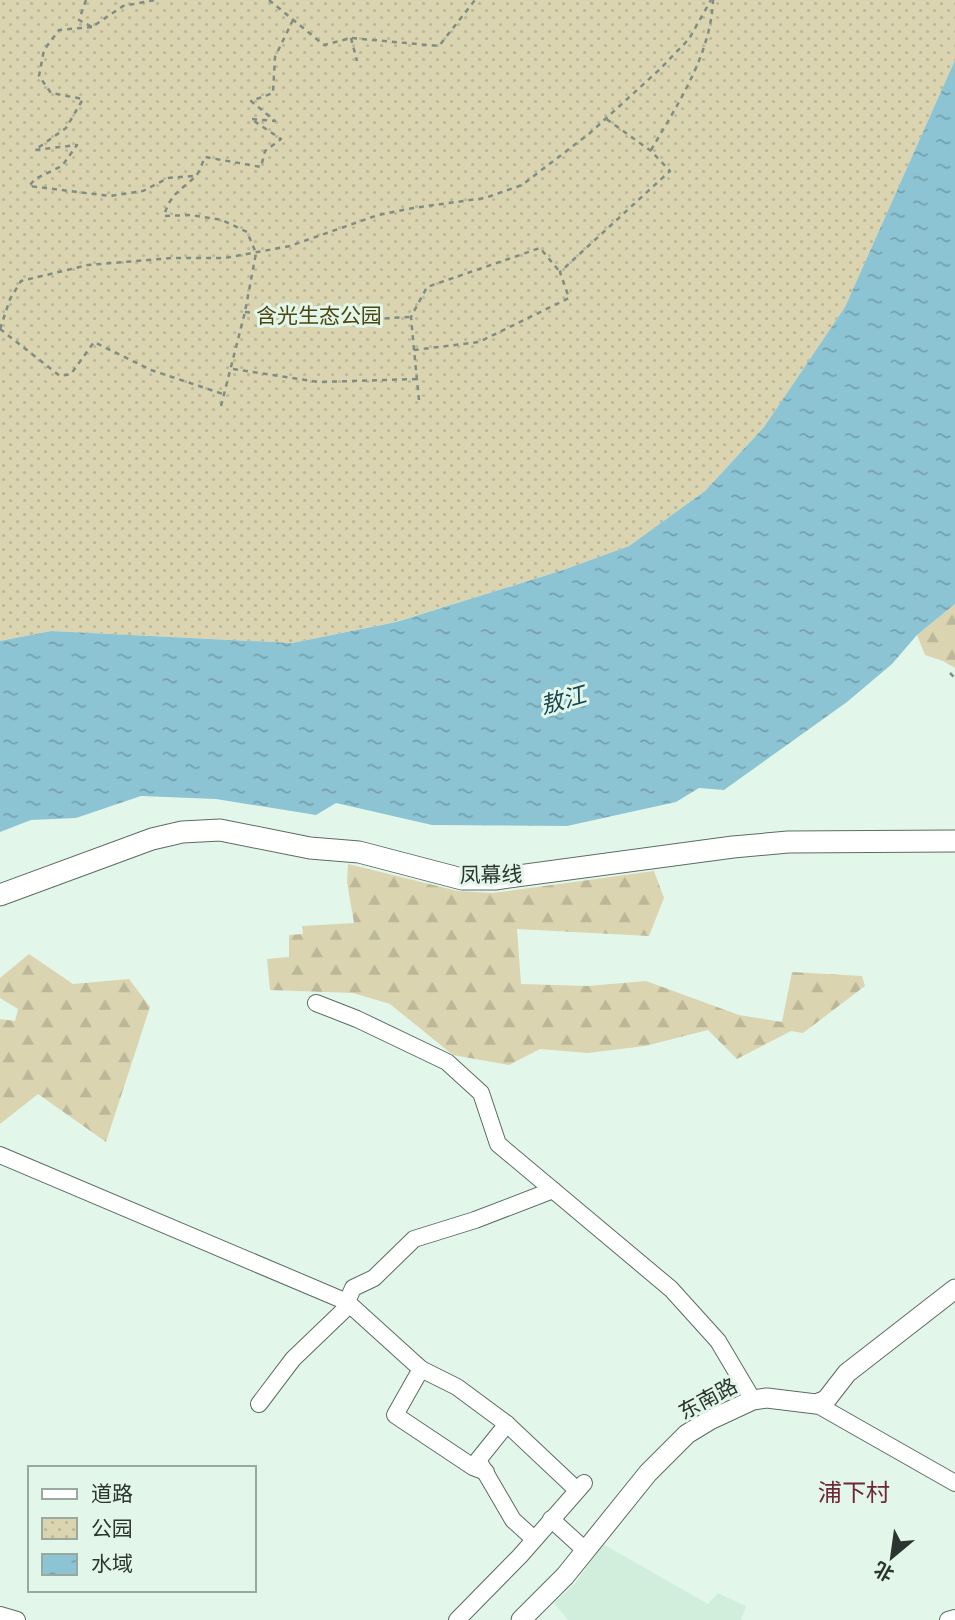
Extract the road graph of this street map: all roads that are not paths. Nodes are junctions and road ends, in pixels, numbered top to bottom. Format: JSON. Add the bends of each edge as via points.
{"nodes":[{"id":1,"x":955,"y":841,"type":"edge"},
{"id":2,"x":0,"y":895,"type":"edge"},
{"id":3,"x":316,"y":1003,"type":"dead end"},
{"id":4,"x":0,"y":1155,"type":"edge"},
{"id":5,"x":553,"y":1190,"type":"junction"},
{"id":6,"x":955,"y":1289,"type":"edge"},
{"id":7,"x":347,"y":1302,"type":"junction"},
{"id":8,"x":421,"y":1369,"type":"junction"},
{"id":9,"x":753,"y":1400,"type":"junction"},
{"id":10,"x":259,"y":1404,"type":"dead end"},
{"id":11,"x":816,"y":1404,"type":"junction"},
{"id":12,"x":507,"y":1423,"type":"junction"},
{"id":13,"x":486,"y":1472,"type":"junction"},
{"id":14,"x":955,"y":1483,"type":"edge"},
{"id":15,"x":551,"y":1519,"type":"junction"},
{"id":16,"x":534,"y":1539,"type":"junction"},
{"id":17,"x":585,"y":1550,"type":"junction"},
{"id":18,"x":0,"y":1615,"type":"edge"},
{"id":19,"x":955,"y":1618,"type":"edge"},
{"id":20,"x":17,"y":1620,"type":"edge"},
{"id":21,"x":457,"y":1620,"type":"edge"},
{"id":22,"x":521,"y":1620,"type":"edge"},
{"id":23,"x":948,"y":1620,"type":"edge"}],
"edges":[{"from":1,"to":2,"type":"main road","name":"凤幕线","via":[[788,842],[473,879],[359,852],[310,848],[220,830],[182,832]]},
{"from":3,"to":5,"type":"street","via":[[447,1062],[481,1093],[498,1144]]},
{"from":4,"to":7,"type":"street"},
{"from":5,"to":7,"type":"street","via":[[414,1239],[374,1278],[353,1288]]},
{"from":5,"to":9,"type":"street","via":[[671,1289],[718,1341]]},
{"from":6,"to":11,"type":"street"},
{"from":7,"to":8,"type":"street"},
{"from":7,"to":10,"type":"street","via":[[293,1359]]},
{"from":8,"to":12,"type":"street","via":[[457,1387]]},
{"from":8,"to":13,"type":"street","via":[[395,1415]]},
{"from":9,"to":11,"type":"street","name":"东南路"},
{"from":9,"to":17,"type":"street","name":"东南路","via":[[678,1442]]},
{"from":11,"to":14,"type":"street"},
{"from":12,"to":13,"type":"street","via":[[478,1460]]},
{"from":12,"to":15,"type":"street","via":[[580,1486]]},
{"from":13,"to":16,"type":"street","via":[[513,1520]]},
{"from":15,"to":16,"type":"street"},
{"from":15,"to":17,"type":"street"},
{"from":16,"to":21,"type":"street"},
{"from":17,"to":22,"type":"street","name":"东南路"},
{"from":18,"to":20,"type":"street"},
{"from":19,"to":23,"type":"street"}]}
